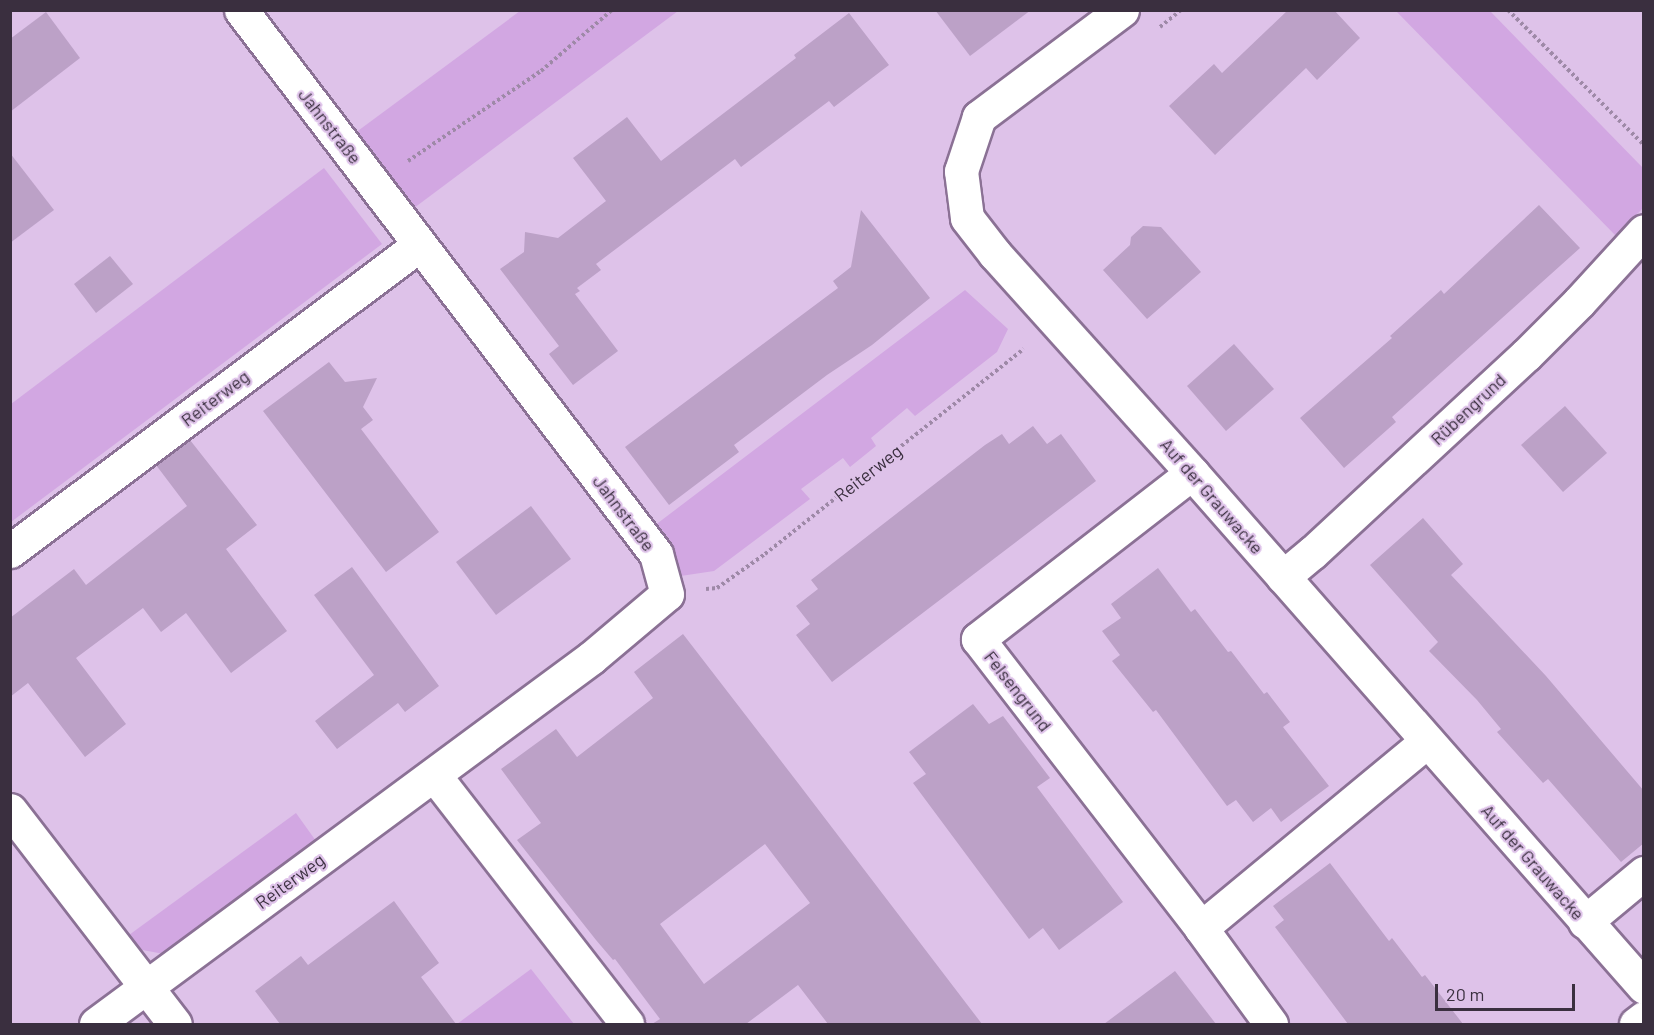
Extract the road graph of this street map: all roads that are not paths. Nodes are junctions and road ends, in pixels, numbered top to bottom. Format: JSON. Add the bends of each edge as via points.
{"nodes":[{"id":1,"x":241,"y":10,"type":"edge"},
{"id":2,"x":1122,"y":10,"type":"edge"},
{"id":3,"x":1644,"y":231,"type":"edge"},
{"id":4,"x":419,"y":245,"type":"junction"},
{"id":5,"x":1192,"y":473,"type":"junction"},
{"id":6,"x":10,"y":551,"type":"edge"},
{"id":7,"x":1283,"y":577,"type":"junction"},
{"id":8,"x":1427,"y":741,"type":"junction"},
{"id":9,"x":434,"y":775,"type":"junction"},
{"id":10,"x":10,"y":810,"type":"edge"},
{"id":11,"x":1644,"y":873,"type":"edge"},
{"id":12,"x":1586,"y":922,"type":"junction"},
{"id":13,"x":1201,"y":928,"type":"junction"},
{"id":14,"x":147,"y":986,"type":"junction"},
{"id":15,"x":1644,"y":987,"type":"edge"},
{"id":16,"x":1644,"y":1018,"type":"edge"},
{"id":17,"x":96,"y":1024,"type":"edge"},
{"id":18,"x":175,"y":1024,"type":"edge"},
{"id":19,"x":627,"y":1024,"type":"edge"},
{"id":20,"x":1271,"y":1024,"type":"edge"},
{"id":21,"x":1636,"y":1024,"type":"edge"}],
"edges":[{"from":1,"to":4,"type":"street","name":"Jahnstraße"},
{"from":2,"to":5,"type":"street","name":"Auf der Grauwacke","via":[[979,117],[961,171],[967,218]]},
{"from":3,"to":7,"type":"street","name":"Rübengrund","via":[[1526,355]]},
{"from":4,"to":6,"type":"street","name":"Reiterweg"},
{"from":4,"to":9,"type":"street","name":"Jahnstraße","via":[[656,554],[666,594],[591,658]]},
{"from":5,"to":7,"type":"street","name":"Auf der Grauwacke"},
{"from":5,"to":13,"type":"street","name":"Felsengrund","via":[[978,639]]},
{"from":7,"to":8,"type":"street","name":"Auf der Grauwacke"},
{"from":8,"to":12,"type":"street","name":"Auf der Grauwacke"},
{"from":8,"to":13,"type":"street"},
{"from":9,"to":14,"type":"street","name":"Reiterweg"},
{"from":9,"to":19,"type":"street"},
{"from":10,"to":14,"type":"street"},
{"from":11,"to":12,"type":"street"},
{"from":12,"to":15,"type":"street","name":"Auf der Grauwacke"},
{"from":13,"to":20,"type":"street","name":"Felsengrund"},
{"from":14,"to":17,"type":"street","name":"Reiterweg"},
{"from":14,"to":18,"type":"street"},
{"from":16,"to":21,"type":"street"}]}
